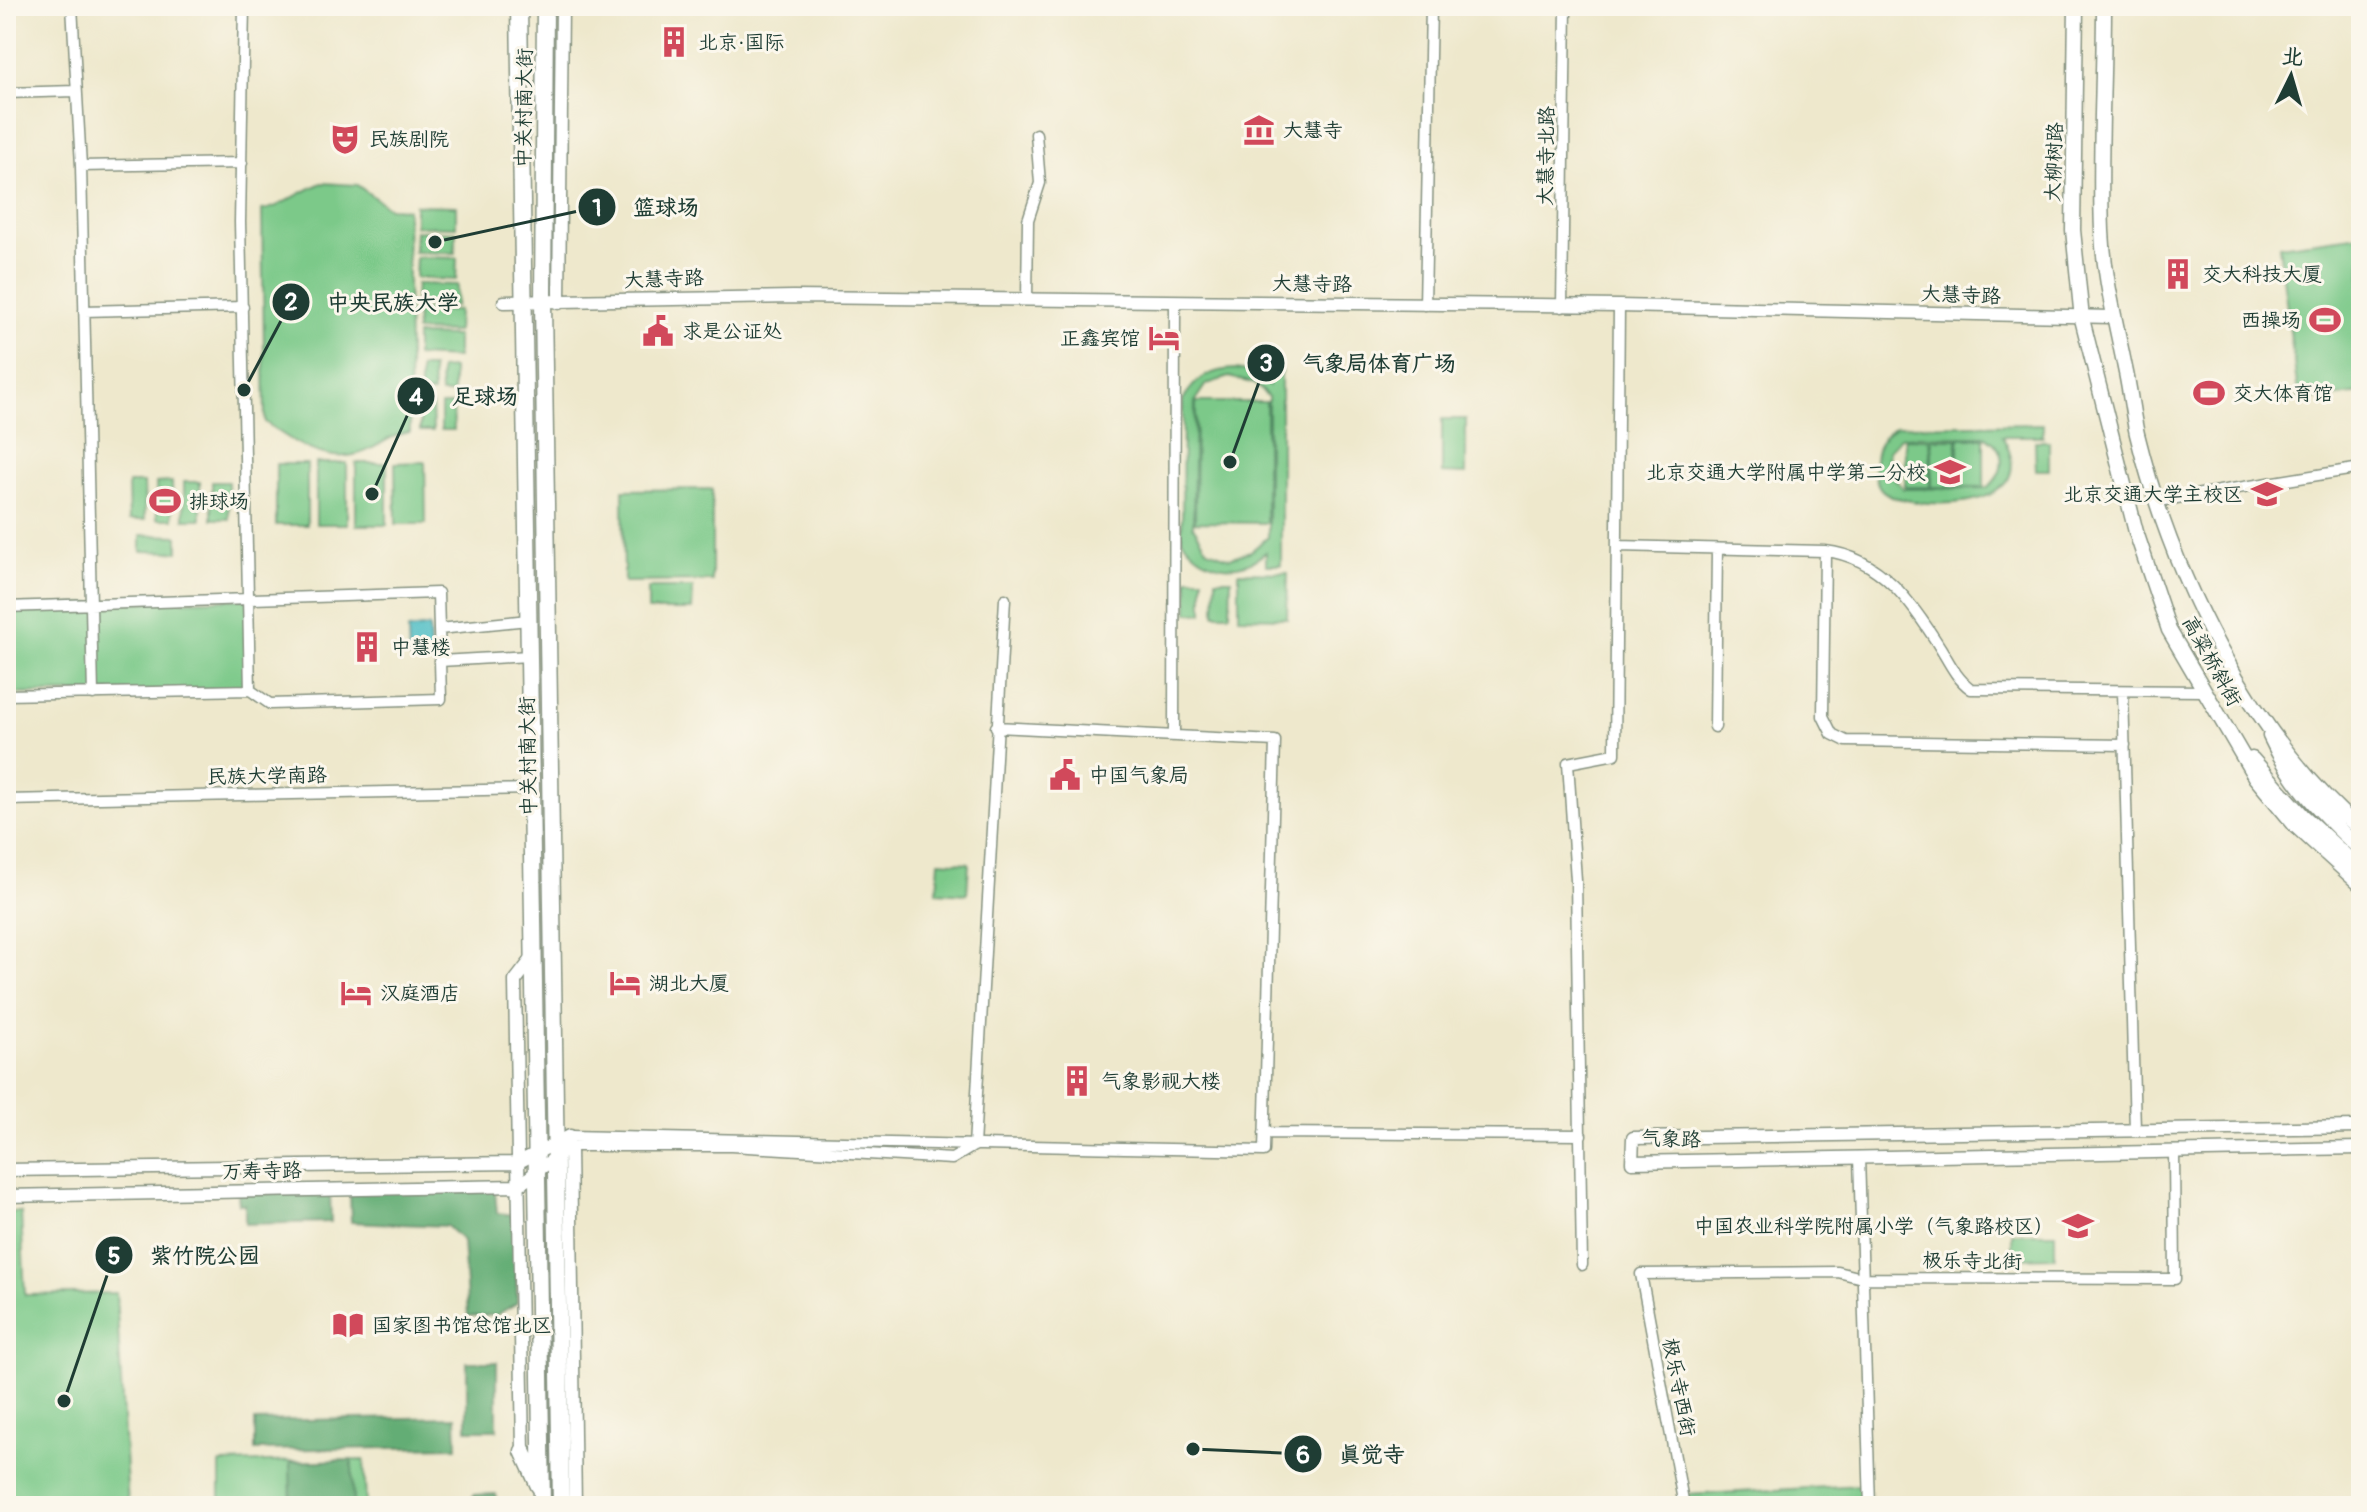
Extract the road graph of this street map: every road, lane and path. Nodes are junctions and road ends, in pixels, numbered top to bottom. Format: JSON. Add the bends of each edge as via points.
{"nodes":[{"id":1,"x":72,"y":6,"type":"edge"},
{"id":2,"x":244,"y":6,"type":"edge"},
{"id":3,"x":519,"y":6,"type":"edge"},
{"id":4,"x":545,"y":6,"type":"edge"},
{"id":5,"x":562,"y":6,"type":"edge"},
{"id":6,"x":1431,"y":6,"type":"edge"},
{"id":7,"x":1566,"y":6,"type":"edge"},
{"id":8,"x":2076,"y":6,"type":"edge"},
{"id":9,"x":2104,"y":6,"type":"edge"},
{"id":10,"x":76,"y":91,"type":"junction"},
{"id":11,"x":6,"y":93,"type":"edge"},
{"id":12,"x":1036,"y":134,"type":"dead end"},
{"id":13,"x":242,"y":163,"type":"junction"},
{"id":14,"x":81,"y":166,"type":"junction"},
{"id":15,"x":1027,"y":300,"type":"junction"},
{"id":16,"x":504,"y":302,"type":"dead end"},
{"id":17,"x":524,"y":302,"type":"junction"},
{"id":18,"x":1175,"y":302,"type":"junction"},
{"id":19,"x":551,"y":303,"type":"junction"},
{"id":20,"x":1425,"y":305,"type":"junction"},
{"id":21,"x":1619,"y":306,"type":"junction"},
{"id":22,"x":243,"y":307,"type":"junction"},
{"id":23,"x":1562,"y":307,"type":"junction"},
{"id":24,"x":84,"y":311,"type":"junction"},
{"id":25,"x":2111,"y":317,"type":"junction"},
{"id":26,"x":2082,"y":319,"type":"junction"},
{"id":27,"x":2361,"y":468,"type":"edge"},
{"id":28,"x":2158,"y":501,"type":"junction"},
{"id":29,"x":1618,"y":546,"type":"junction"},
{"id":30,"x":1717,"y":549,"type":"junction"},
{"id":31,"x":1825,"y":551,"type":"junction"},
{"id":32,"x":248,"y":599,"type":"junction"},
{"id":33,"x":1005,"y":599,"type":"dead end"},
{"id":34,"x":90,"y":605,"type":"junction"},
{"id":35,"x":6,"y":607,"type":"edge"},
{"id":36,"x":528,"y":620,"type":"junction"},
{"id":37,"x":439,"y":629,"type":"junction"},
{"id":38,"x":529,"y":656,"type":"junction"},
{"id":39,"x":440,"y":661,"type":"junction"},
{"id":40,"x":250,"y":690,"type":"junction"},
{"id":41,"x":2123,"y":691,"type":"junction"},
{"id":42,"x":2204,"y":691,"type":"junction"},
{"id":43,"x":93,"y":694,"type":"junction"},
{"id":44,"x":6,"y":695,"type":"edge"},
{"id":45,"x":2260,"y":714,"type":"junction"},
{"id":46,"x":996,"y":727,"type":"junction"},
{"id":47,"x":1715,"y":727,"type":"dead end"},
{"id":48,"x":1174,"y":735,"type":"junction"},
{"id":49,"x":2231,"y":735,"type":"junction"},
{"id":50,"x":2125,"y":745,"type":"junction"},
{"id":51,"x":529,"y":789,"type":"junction"},
{"id":52,"x":6,"y":800,"type":"edge"},
{"id":53,"x":2361,"y":830,"type":"edge"},
{"id":54,"x":2361,"y":850,"type":"edge"},
{"id":55,"x":2361,"y":870,"type":"edge"},
{"id":56,"x":2361,"y":885,"type":"edge"},
{"id":57,"x":532,"y":959,"type":"junction"},
{"id":58,"x":2361,"y":1127,"type":"edge"},
{"id":59,"x":2135,"y":1130,"type":"junction"},
{"id":60,"x":1264,"y":1133,"type":"junction"},
{"id":61,"x":1581,"y":1135,"type":"junction"},
{"id":62,"x":1748,"y":1136,"type":"junction"},
{"id":63,"x":562,"y":1146,"type":"junction"},
{"id":64,"x":974,"y":1146,"type":"junction"},
{"id":65,"x":2361,"y":1148,"type":"edge"},
{"id":66,"x":2174,"y":1151,"type":"junction"},
{"id":67,"x":1859,"y":1157,"type":"junction"},
{"id":68,"x":1748,"y":1160,"type":"junction"},
{"id":69,"x":536,"y":1162,"type":"junction"},
{"id":70,"x":517,"y":1163,"type":"junction"},
{"id":71,"x":6,"y":1170,"type":"edge"},
{"id":72,"x":518,"y":1186,"type":"junction"},
{"id":73,"x":6,"y":1196,"type":"edge"},
{"id":74,"x":1582,"y":1265,"type":"dead end"},
{"id":75,"x":1641,"y":1274,"type":"joint"},
{"id":76,"x":1862,"y":1278,"type":"junction"},
{"id":77,"x":559,"y":1381,"type":"junction"},
{"id":78,"x":571,"y":1408,"type":"junction"},
{"id":79,"x":523,"y":1451,"type":"joint"},
{"id":80,"x":542,"y":1499,"type":"edge"},
{"id":81,"x":561,"y":1506,"type":"edge"},
{"id":82,"x":575,"y":1506,"type":"edge"},
{"id":83,"x":1684,"y":1506,"type":"edge"},
{"id":84,"x":1870,"y":1506,"type":"edge"}],
"edges":[{"from":1,"to":10,"type":"street"},
{"from":2,"to":13,"type":"street"},
{"from":3,"to":17,"type":"main road","name":"中关村南大街"},
{"from":4,"to":19,"type":"main road","name":"中关村南大街"},
{"from":5,"to":19,"type":"street","name":"中关村南大街"},
{"from":6,"to":20,"type":"street"},
{"from":7,"to":23,"type":"street","name":"大慧寺北路"},
{"from":8,"to":26,"type":"main road","name":"大柳树路","via":[[2073,230]]},
{"from":9,"to":25,"type":"main road","via":[[2102,231]]},
{"from":10,"to":11,"type":"street"},
{"from":10,"to":14,"type":"street"},
{"from":12,"to":15,"type":"street","via":[[1040,183],[1028,220]]},
{"from":13,"to":14,"type":"street"},
{"from":13,"to":22,"type":"street"},
{"from":14,"to":24,"type":"street"},
{"from":15,"to":18,"type":"street","name":"大慧寺路"},
{"from":15,"to":19,"type":"street","name":"大慧寺路","via":[[695,297]]},
{"from":16,"to":17,"type":"street","name":"大慧寺路"},
{"from":17,"to":19,"type":"street","name":"大慧寺路"},
{"from":17,"to":36,"type":"main road","name":"中关村南大街"},
{"from":18,"to":20,"type":"street","name":"大慧寺路"},
{"from":18,"to":48,"type":"street"},
{"from":19,"to":63,"type":"main road","name":"中关村南大街"},
{"from":20,"to":23,"type":"street","name":"大慧寺路"},
{"from":21,"to":23,"type":"street","name":"大慧寺路"},
{"from":21,"to":26,"type":"street","name":"大慧寺路"},
{"from":21,"to":29,"type":"street"},
{"from":22,"to":24,"type":"street"},
{"from":22,"to":32,"type":"street"},
{"from":24,"to":34,"type":"street"},
{"from":25,"to":26,"type":"street","name":"大慧寺路"},
{"from":25,"to":28,"type":"main road","name":"高粱桥斜街"},
{"from":26,"to":42,"type":"main road","name":"高粱桥斜街","via":[[2136,532],[2169,630]]},
{"from":27,"to":28,"type":"street"},
{"from":28,"to":45,"type":"main road","name":"高粱桥斜街","via":[[2197,603]]},
{"from":29,"to":30,"type":"street"},
{"from":29,"to":61,"type":"street","via":[[1615,754],[1568,763]]},
{"from":30,"to":31,"type":"street"},
{"from":30,"to":47,"type":"street"},
{"from":31,"to":41,"type":"street","via":[[1848,553],[1902,591],[1971,689]]},
{"from":31,"to":50,"type":"street","via":[[1823,716],[1832,734],[1846,741]]},
{"from":32,"to":34,"type":"street"},
{"from":32,"to":37,"type":"street","via":[[438,593]]},
{"from":32,"to":40,"type":"street"},
{"from":33,"to":46,"type":"street"},
{"from":34,"to":35,"type":"street"},
{"from":34,"to":43,"type":"street"},
{"from":36,"to":37,"type":"street"},
{"from":36,"to":38,"type":"main road","name":"中关村南大街"},
{"from":37,"to":39,"type":"street"},
{"from":38,"to":39,"type":"street"},
{"from":38,"to":51,"type":"main road","name":"中关村南大街"},
{"from":39,"to":40,"type":"street","via":[[441,699],[270,704]]},
{"from":40,"to":43,"type":"street"},
{"from":41,"to":42,"type":"street"},
{"from":41,"to":50,"type":"street"},
{"from":42,"to":49,"type":"main road","name":"高粱桥斜街"},
{"from":43,"to":44,"type":"street"},
{"from":45,"to":53,"type":"main road","name":"高粱桥斜街","via":[[2326,799]]},
{"from":45,"to":54,"type":"main road","via":[[2281,762],[2317,809]]},
{"from":46,"to":48,"type":"street"},
{"from":46,"to":64,"type":"street"},
{"from":48,"to":60,"type":"street","via":[[1275,741]]},
{"from":49,"to":55,"type":"main road","via":[[2302,815]]},
{"from":49,"to":56,"type":"main road","name":"高粱桥斜街","via":[[2255,777],[2295,825]]},
{"from":50,"to":59,"type":"street"},
{"from":51,"to":52,"type":"street","name":"民族大学南路"},
{"from":51,"to":57,"type":"main road","name":"中关村南大街"},
{"from":57,"to":69,"type":"main road","name":"中关村南大街"},
{"from":57,"to":70,"type":"street","name":"中关村南大街","via":[[515,981]]},
{"from":58,"to":59,"type":"street","name":"气象路"},
{"from":59,"to":62,"type":"street","name":"气象路"},
{"from":60,"to":61,"type":"street"},
{"from":60,"to":64,"type":"street","via":[[1264,1151]]},
{"from":61,"to":74,"type":"street"},
{"from":62,"to":68,"type":"street"},
{"from":62,"to":68,"type":"street","name":"气象路","via":[[1633,1138],[1632,1162]]},
{"from":63,"to":64,"type":"street"},
{"from":63,"to":69,"type":"street"},
{"from":63,"to":77,"type":"main road","name":"中关村南大街"},
{"from":63,"to":78,"type":"street","name":"中关村南大街"},
{"from":65,"to":66,"type":"street","name":"气象路"},
{"from":66,"to":67,"type":"street","name":"气象路"},
{"from":66,"to":76,"type":"street","name":"极乐寺北街","via":[[2175,1279]]},
{"from":67,"to":68,"type":"street","name":"气象路"},
{"from":67,"to":76,"type":"street"},
{"from":69,"to":70,"type":"street"},
{"from":69,"to":72,"type":"street"},
{"from":69,"to":80,"type":"main road","name":"中关村南大街"},
{"from":70,"to":71,"type":"street","name":"万寿寺路"},
{"from":70,"to":72,"type":"street","name":"中关村南大街"},
{"from":72,"to":73,"type":"street","name":"万寿寺路"},
{"from":72,"to":79,"type":"street","name":"中关村南大街"},
{"from":75,"to":76,"type":"street","name":"极乐寺北街","via":[[1838,1272]]},
{"from":75,"to":83,"type":"street","name":"极乐寺西街"},
{"from":76,"to":84,"type":"street"},
{"from":77,"to":78,"type":"main road"},
{"from":77,"to":81,"type":"main road","name":"中关村南大街"},
{"from":78,"to":82,"type":"street","name":"中关村南大街"},
{"from":79,"to":80,"type":"main road"}]}
